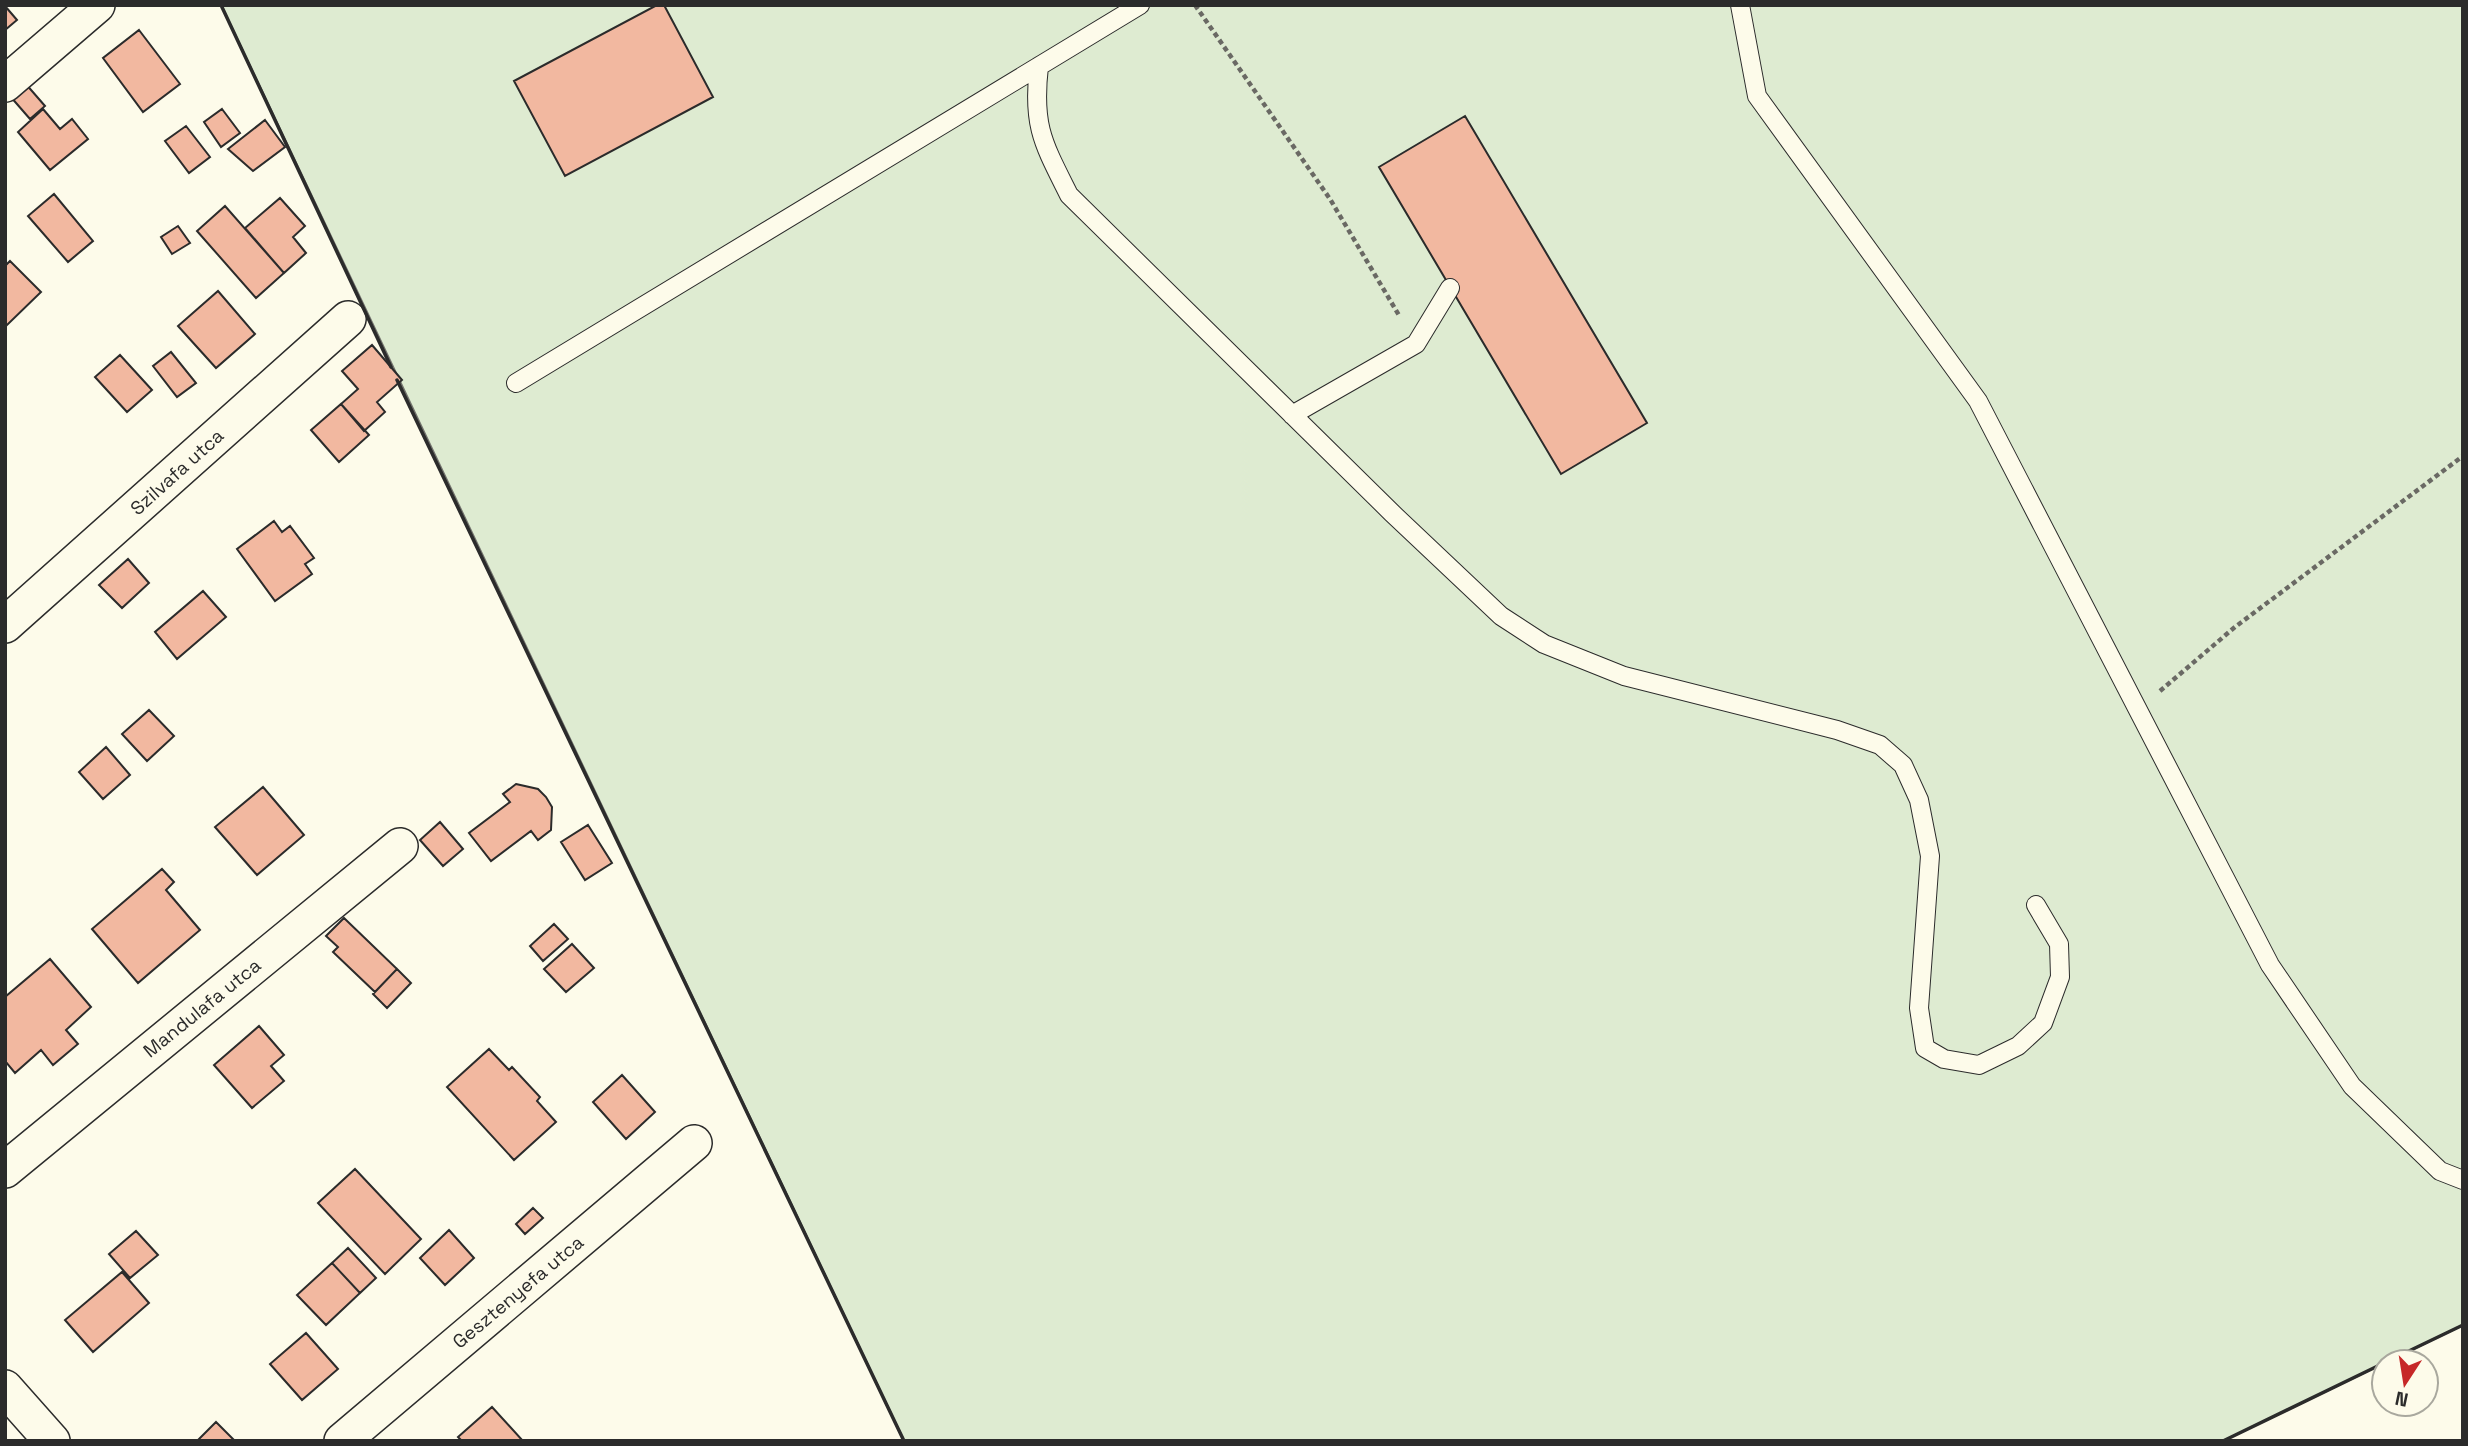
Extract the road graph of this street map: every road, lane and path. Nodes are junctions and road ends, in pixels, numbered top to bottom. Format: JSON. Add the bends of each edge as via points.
{"nodes":[{"id":1,"x":97,"y":5,"type":"edge"},
{"id":2,"x":1140,"y":5,"type":"edge"},
{"id":3,"x":1195,"y":5,"type":"edge"},
{"id":4,"x":1740,"y":5,"type":"edge"},
{"id":5,"x":1039,"y":66,"type":"junction"},
{"id":6,"x":5,"y":84,"type":"edge"},
{"id":7,"x":1450,"y":288,"type":"dead end"},
{"id":8,"x":348,"y":319,"type":"dead end"},
{"id":9,"x":1416,"y":344,"type":"junction"},
{"id":10,"x":516,"y":383,"type":"dead end"},
{"id":11,"x":1292,"y":415,"type":"junction"},
{"id":12,"x":2463,"y":456,"type":"edge"},
{"id":13,"x":5,"y":625,"type":"edge"},
{"id":14,"x":2138,"y":710,"type":"junction"},
{"id":15,"x":400,"y":846,"type":"dead end"},
{"id":16,"x":2036,"y":905,"type":"dead end"},
{"id":17,"x":694,"y":1143,"type":"dead end"},
{"id":18,"x":5,"y":1170,"type":"edge"},
{"id":19,"x":2463,"y":1180,"type":"edge"},
{"id":20,"x":5,"y":1388,"type":"edge"},
{"id":21,"x":52,"y":1441,"type":"edge"},
{"id":22,"x":342,"y":1441,"type":"edge"}],
"edges":[{"from":1,"to":6,"type":"street"},
{"from":2,"to":5,"type":"lane"},
{"from":3,"to":9,"type":"path","via":[[1330,199]]},
{"from":4,"to":14,"type":"lane","via":[[1757,96],[1978,401]]},
{"from":5,"to":10,"type":"lane"},
{"from":5,"to":11,"type":"lane","via":[[1035,100],[1042,142],[1069,195]]},
{"from":7,"to":9,"type":"lane"},
{"from":8,"to":13,"type":"street","name":"Szilvafa utca"},
{"from":9,"to":11,"type":"lane"},
{"from":11,"to":16,"type":"lane","via":[[1501,616],[1544,644],[1624,676],[1837,730],[1880,745],[1903,765],[1919,800],[1930,856],[1919,1008],[1925,1048],[1944,1059],[1979,1065],[2018,1046],[2043,1023],[2060,978],[2059,944]]},
{"from":12,"to":14,"type":"path","via":[[2235,627]]},
{"from":14,"to":19,"type":"lane","via":[[2270,965],[2353,1086],[2440,1171]]},
{"from":15,"to":18,"type":"street","name":"Mandulafa utca"},
{"from":17,"to":22,"type":"street","name":"Gesztenyefa utca"},
{"from":20,"to":21,"type":"street"}]}
